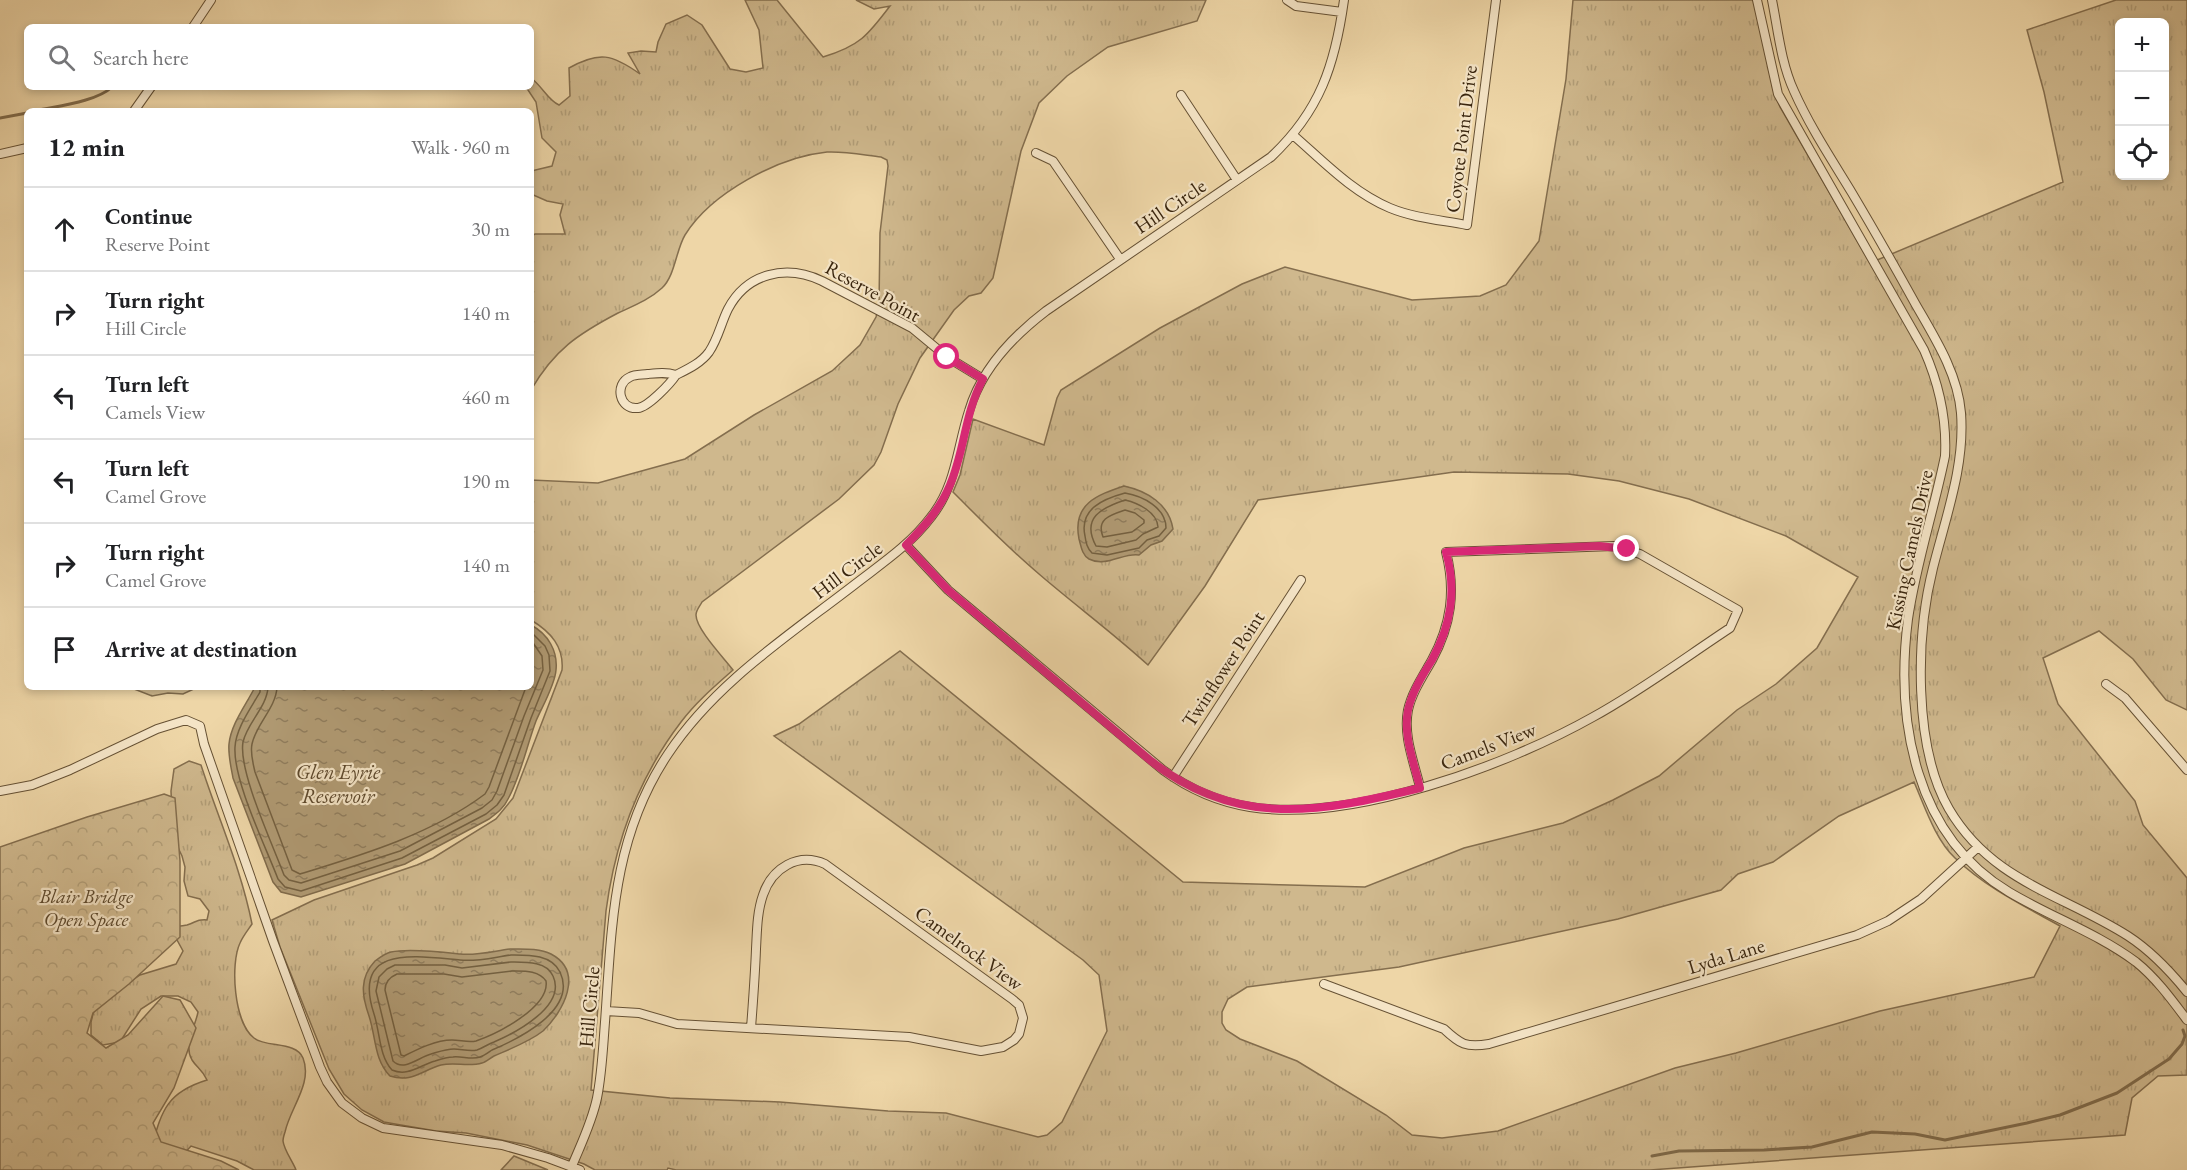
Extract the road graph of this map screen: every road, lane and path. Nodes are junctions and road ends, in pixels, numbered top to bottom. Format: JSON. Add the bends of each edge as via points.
{"nodes":[{"id":1,"x":212,"y":0,"type":"edge"},
{"id":2,"x":1287,"y":0,"type":"edge"},
{"id":3,"x":1344,"y":0,"type":"edge"},
{"id":4,"x":1496,"y":0,"type":"edge"},
{"id":5,"x":1757,"y":0,"type":"edge"},
{"id":6,"x":1772,"y":0,"type":"edge"},
{"id":7,"x":1342,"y":12,"type":"junction"},
{"id":8,"x":195,"y":24,"type":"edge"},
{"id":9,"x":149,"y":90,"type":"edge"},
{"id":10,"x":1181,"y":95,"type":"dead end"},
{"id":11,"x":136,"y":108,"type":"edge"},
{"id":12,"x":1293,"y":135,"type":"junction"},
{"id":13,"x":24,"y":149,"type":"edge"},
{"id":14,"x":1036,"y":153,"type":"dead end"},
{"id":15,"x":0,"y":154,"type":"edge"},
{"id":16,"x":1237,"y":180,"type":"junction"},
{"id":17,"x":1120,"y":259,"type":"junction"},
{"id":18,"x":676,"y":375,"type":"junction"},
{"id":19,"x":983,"y":379,"type":"junction"},
{"id":20,"x":906,"y":545,"type":"junction"},
{"id":21,"x":1301,"y":580,"type":"dead end"},
{"id":22,"x":2106,"y":684,"type":"dead end"},
{"id":23,"x":2187,"y":770,"type":"edge"},
{"id":24,"x":1173,"y":777,"type":"junction"},
{"id":25,"x":1420,"y":788,"type":"junction"},
{"id":26,"x":0,"y":791,"type":"edge"},
{"id":27,"x":1978,"y":847,"type":"junction"},
{"id":28,"x":1966,"y":858,"type":"junction"},
{"id":29,"x":1324,"y":984,"type":"dead end"},
{"id":30,"x":2186,"y":989,"type":"edge"},
{"id":31,"x":2172,"y":999,"type":"junction"},
{"id":32,"x":606,"y":1011,"type":"junction"},
{"id":33,"x":2187,"y":1020,"type":"edge"},
{"id":34,"x":751,"y":1028,"type":"junction"},
{"id":35,"x":576,"y":1168,"type":"edge"}],
"edges":[{"from":1,"to":8,"type":"street"},
{"from":2,"to":7,"type":"street","via":[[1296,6]]},
{"from":3,"to":7,"type":"street","name":"Hill Circle"},
{"from":4,"to":12,"type":"street","name":"Coyote Point Drive","via":[[1467,225],[1403,212],[1375,201]]},
{"from":5,"to":28,"type":"street","name":"Kissing Camels Drive","via":[[1778,94],[1924,350],[1940,393],[1945,456],[1908,621],[1906,699],[1910,739],[1925,795],[1945,834]]},
{"from":6,"to":27,"type":"street","name":"Kissing Camels Drive","via":[[1793,88],[1942,351],[1960,402],[1962,450],[1927,596],[1922,680],[1933,773],[1948,807]]},
{"from":7,"to":12,"type":"street","name":"Hill Circle","via":[[1326,81]]},
{"from":9,"to":11,"type":"street"},
{"from":10,"to":16,"type":"street"},
{"from":12,"to":16,"type":"street","name":"Hill Circle","via":[[1271,157]]},
{"from":13,"to":15,"type":"street"},
{"from":14,"to":17,"type":"street","via":[[1053,161]]},
{"from":16,"to":17,"type":"street","name":"Hill Circle"},
{"from":17,"to":19,"type":"street","name":"Hill Circle","via":[[1030,323]]},
{"from":18,"to":18,"type":"street","name":"Reserve Point","via":[[632,376],[621,386],[621,398],[630,407],[644,406]]},
{"from":18,"to":19,"type":"street","name":"Reserve Point","via":[[710,351],[727,311],[744,288],[770,274],[792,272],[816,278],[912,328],[947,357]]},
{"from":19,"to":20,"type":"street","name":"Hill Circle","via":[[968,413],[951,484],[934,513]]},
{"from":20,"to":24,"type":"street","name":"Camels View","via":[[948,590]]},
{"from":20,"to":32,"type":"street","name":"Hill Circle","via":[[734,678],[667,755],[645,795],[621,862]]},
{"from":21,"to":24,"type":"street","name":"Twinflower Point"},
{"from":22,"to":23,"type":"street","via":[[2125,698]]},
{"from":24,"to":25,"type":"street","name":"Camels View","via":[[1218,799],[1271,810],[1354,803]]},
{"from":25,"to":25,"type":"street","name":"Camels View","via":[[1407,722],[1412,697],[1443,639],[1449,618],[1451,572],[1446,552],[1614,546],[1640,554],[1738,610],[1730,628],[1596,716],[1528,750]]},
{"from":26,"to":35,"type":"street","name":"Hill Circle","via":[[32,785],[70,770],[157,729],[186,720],[200,726],[316,1056],[342,1103],[383,1128],[502,1145]]},
{"from":27,"to":28,"type":"street","name":"Lyda Lane"},
{"from":27,"to":30,"type":"street","name":"Kissing Camels Drive","via":[[2010,873],[2130,937]]},
{"from":28,"to":29,"type":"street","name":"Lyda Lane","via":[[1922,899],[1857,935],[1479,1046],[1459,1043],[1444,1029]]},
{"from":28,"to":31,"type":"street","name":"Kissing Camels Drive","via":[[2010,893],[2128,956]]},
{"from":30,"to":31,"type":"street"},
{"from":31,"to":33,"type":"street","name":"Kissing Camels Drive"},
{"from":32,"to":34,"type":"street","name":"Camelrock View","via":[[639,1013],[677,1024]]},
{"from":32,"to":35,"type":"street","name":"Hill Circle","via":[[597,1099]]},
{"from":34,"to":34,"type":"street","name":"Camelrock View","via":[[762,897],[777,872],[804,860],[825,864],[1012,999],[1023,1018],[1014,1040],[1003,1047],[981,1051],[909,1037]]}]}
